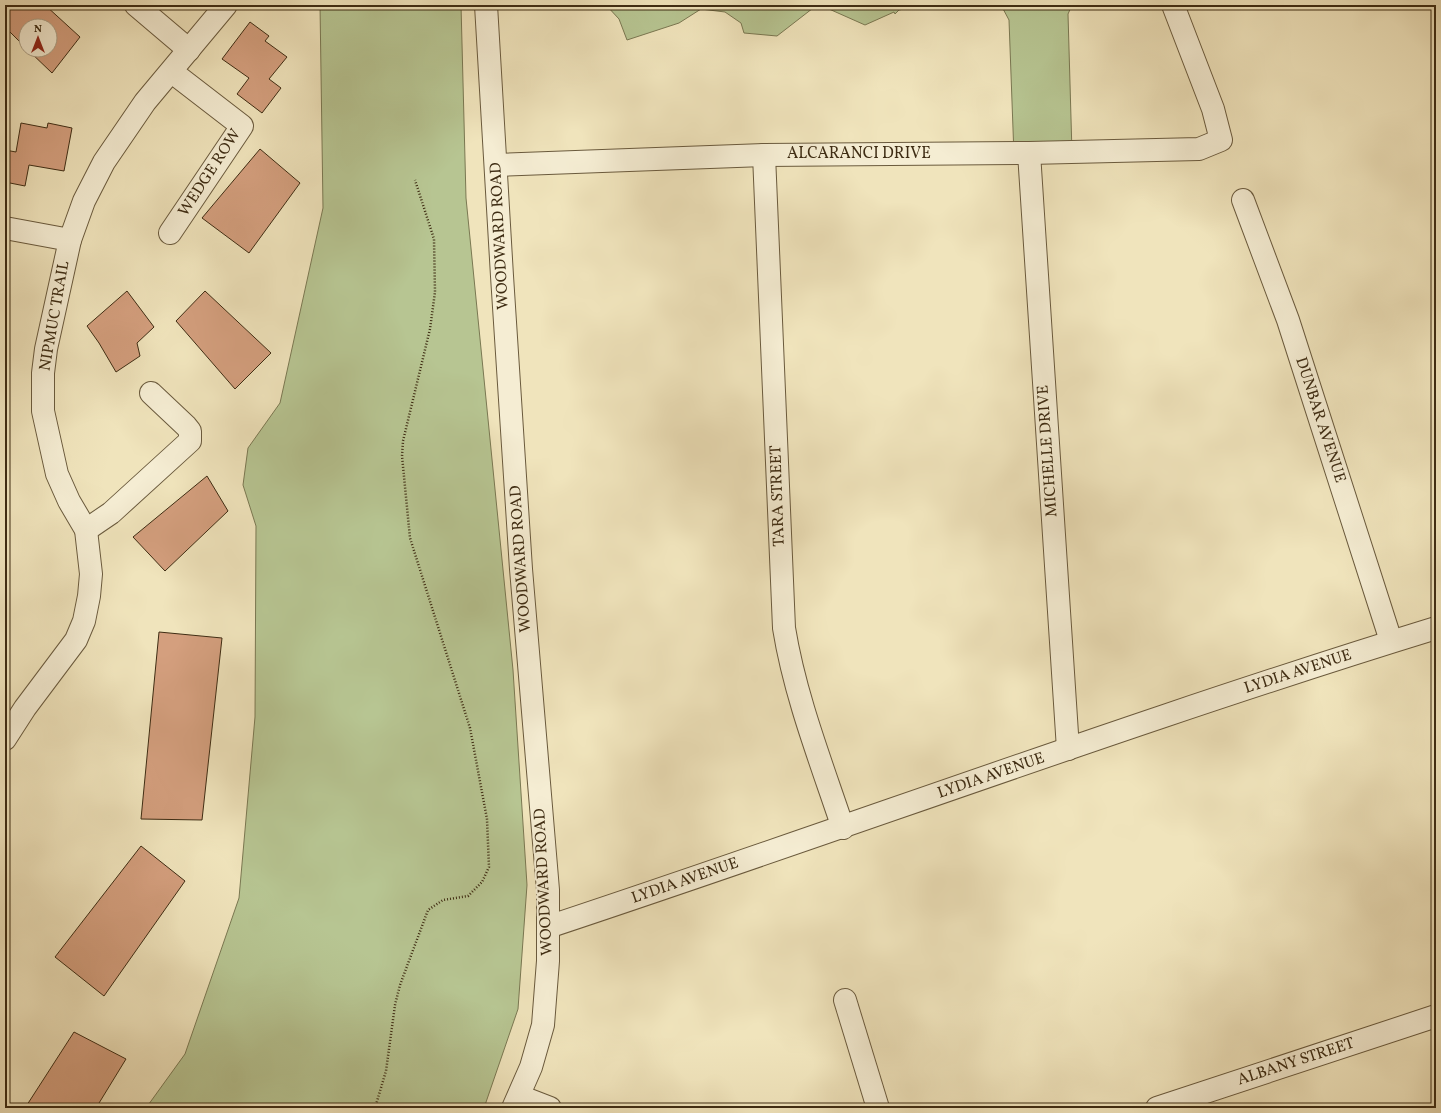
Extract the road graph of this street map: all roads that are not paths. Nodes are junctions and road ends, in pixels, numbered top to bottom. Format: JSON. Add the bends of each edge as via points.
{"nodes":[{"id":1,"x":136,"y":5,"type":"edge"},
{"id":2,"x":226,"y":5,"type":"edge"},
{"id":3,"x":486,"y":5,"type":"edge"},
{"id":4,"x":1173,"y":5,"type":"edge"},
{"id":5,"x":189,"y":50,"type":"junction"},
{"id":6,"x":172,"y":72,"type":"junction"},
{"id":7,"x":1029,"y":153,"type":"junction"},
{"id":8,"x":764,"y":154,"type":"junction"},
{"id":9,"x":496,"y":165,"type":"junction"},
{"id":10,"x":1243,"y":200,"type":"dead end"},
{"id":11,"x":5,"y":228,"type":"edge"},
{"id":12,"x":170,"y":233,"type":"dead end"},
{"id":13,"x":70,"y":240,"type":"junction"},
{"id":14,"x":150,"y":393,"type":"dead end"},
{"id":15,"x":86,"y":530,"type":"junction"},
{"id":16,"x":1436,"y":628,"type":"edge"},
{"id":17,"x":1391,"y":642,"type":"junction"},
{"id":18,"x":5,"y":739,"type":"edge"},
{"id":19,"x":1068,"y":749,"type":"junction"},
{"id":20,"x":843,"y":828,"type":"junction"},
{"id":21,"x":548,"y":927,"type":"junction"},
{"id":22,"x":845,"y":1000,"type":"dead end"},
{"id":23,"x":1436,"y":1016,"type":"edge"},
{"id":24,"x":516,"y":1102,"type":"edge"},
{"id":25,"x":550,"y":1108,"type":"edge"},
{"id":26,"x":878,"y":1108,"type":"edge"},
{"id":27,"x":1156,"y":1108,"type":"edge"}],
"edges":[{"from":1,"to":5,"type":"street"},
{"from":2,"to":5,"type":"street","name":"NIPMUC TRAIL"},
{"from":3,"to":9,"type":"street","name":"WOODWARD ROAD"},
{"from":4,"to":7,"type":"street","name":"ALCARANCI DRIVE","via":[[1213,108],[1221,140],[1199,148]]},
{"from":5,"to":6,"type":"street","name":"NIPMUC TRAIL"},
{"from":6,"to":12,"type":"street","name":"WEDGE ROW","via":[[242,126]]},
{"from":6,"to":13,"type":"street","name":"NIPMUC TRAIL","via":[[145,102],[104,162],[84,201]]},
{"from":7,"to":8,"type":"street","name":"ALCARANCI DRIVE"},
{"from":7,"to":19,"type":"street","name":"MICHELLE DRIVE"},
{"from":8,"to":9,"type":"street","name":"ALCARANCI DRIVE"},
{"from":8,"to":20,"type":"street","name":"TARA STREET","via":[[784,628],[787,650],[806,718]]},
{"from":9,"to":21,"type":"street","name":"WOODWARD ROAD","via":[[521,561],[548,890]]},
{"from":10,"to":17,"type":"street","name":"DUNBAR AVENUE","via":[[1288,320]]},
{"from":11,"to":13,"type":"street"},
{"from":13,"to":15,"type":"street","name":"NIPMUC TRAIL","via":[[46,349],[43,411],[57,474]]},
{"from":14,"to":15,"type":"street","via":[[186,426],[190,431],[190,440],[111,513]]},
{"from":15,"to":18,"type":"street","name":"NIPMUC TRAIL","via":[[91,574],[84,622],[76,640],[24,708]]},
{"from":16,"to":17,"type":"street","name":"LYDIA AVENUE"},
{"from":17,"to":19,"type":"street","name":"LYDIA AVENUE"},
{"from":19,"to":20,"type":"street","name":"LYDIA AVENUE"},
{"from":20,"to":21,"type":"street","name":"LYDIA AVENUE"},
{"from":21,"to":24,"type":"street","name":"WOODWARD ROAD","via":[[543,1025],[531,1067]]},
{"from":22,"to":26,"type":"street"},
{"from":23,"to":27,"type":"street","name":"ALBANY STREET"},
{"from":24,"to":25,"type":"street"}]}
